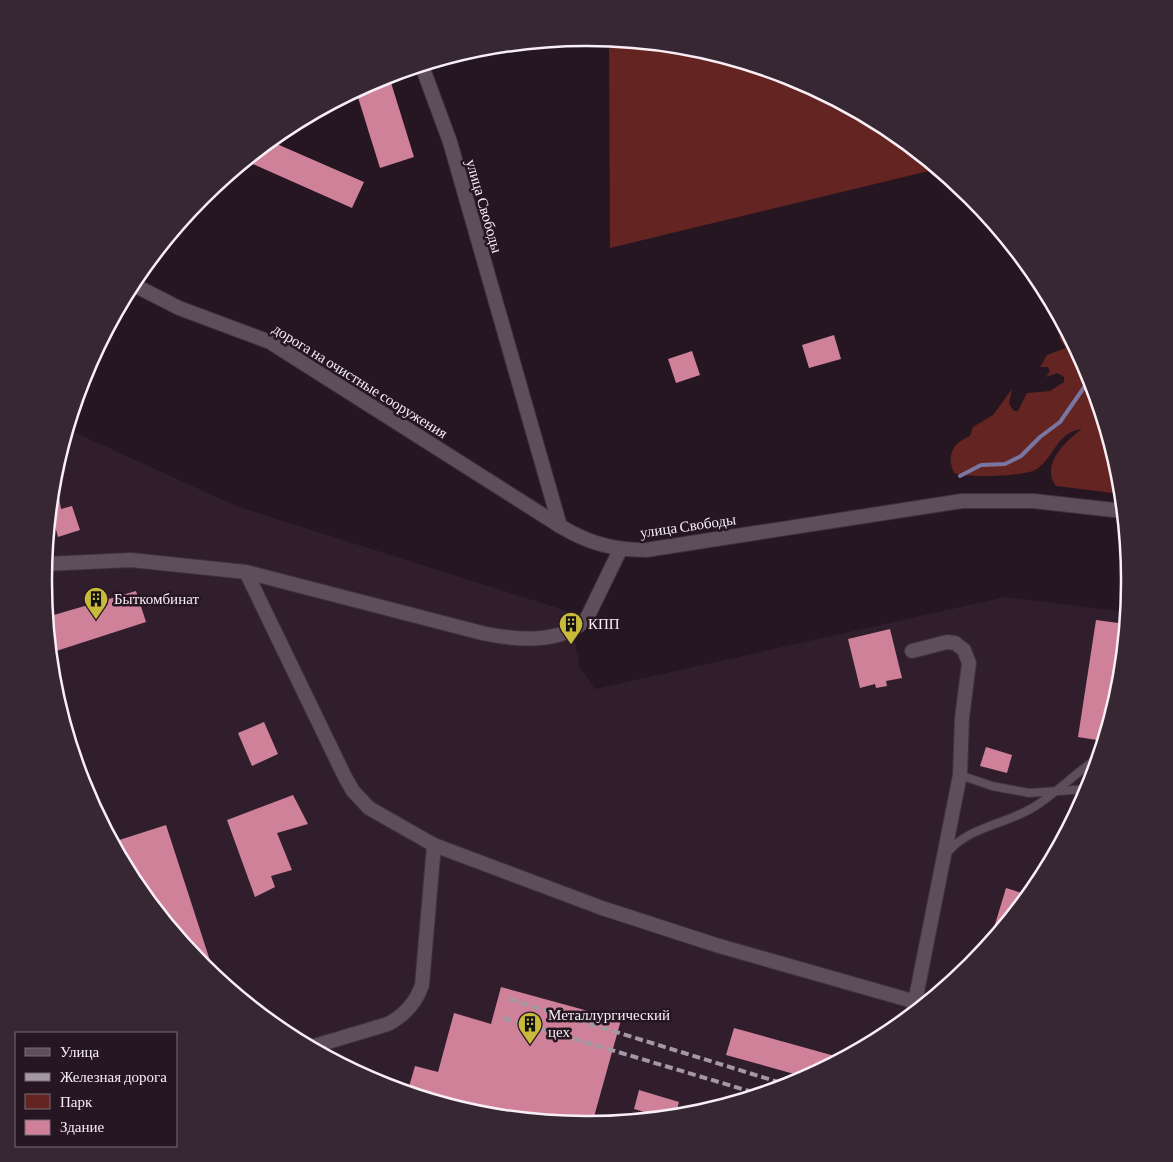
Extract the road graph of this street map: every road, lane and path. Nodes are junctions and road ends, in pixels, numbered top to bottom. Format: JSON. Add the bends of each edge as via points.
{"nodes":[{"id":1,"x":424,"y":72,"type":"edge"},
{"id":2,"x":144,"y":281,"type":"edge"},
{"id":3,"x":140,"y":288,"type":"edge"},
{"id":4,"x":179,"y":308,"type":"junction"},
{"id":5,"x":1117,"y":509,"type":"edge"},
{"id":6,"x":560,"y":526,"type":"junction"},
{"id":7,"x":620,"y":550,"type":"junction"},
{"id":8,"x":52,"y":564,"type":"edge"},
{"id":9,"x":246,"y":572,"type":"junction"},
{"id":10,"x":912,"y":651,"type":"dead end"},
{"id":11,"x":1088,"y":766,"type":"edge"},
{"id":12,"x":960,"y":775,"type":"junction"},
{"id":13,"x":1079,"y":789,"type":"edge"},
{"id":14,"x":1059,"y":790,"type":"junction"},
{"id":15,"x":434,"y":845,"type":"junction"},
{"id":16,"x":946,"y":854,"type":"junction"},
{"id":17,"x":916,"y":1002,"type":"edge"},
{"id":18,"x":911,"y":1006,"type":"edge"},
{"id":19,"x":320,"y":1044,"type":"edge"}],
"edges":[{"from":1,"to":6,"type":"street","name":"улица Свободы","via":[[450,142]]},
{"from":2,"to":4,"type":"street"},
{"from":3,"to":4,"type":"street","name":"дорога на очистные сооружения"},
{"from":4,"to":6,"type":"street","name":"дорога на очистные сооружения","via":[[270,342]]},
{"from":5,"to":7,"type":"street","name":"улица Свободы","via":[[1033,501],[962,501],[646,550]]},
{"from":6,"to":7,"type":"street","name":"улица Свободы","via":[[591,542]]},
{"from":7,"to":9,"type":"street","via":[[583,623],[561,633],[520,639],[482,633]]},
{"from":8,"to":9,"type":"street","via":[[131,560]]},
{"from":9,"to":15,"type":"street","via":[[354,791],[379,815]]},
{"from":10,"to":12,"type":"street","via":[[947,642],[960,645],[967,655]]},
{"from":11,"to":14,"type":"lane"},
{"from":12,"to":14,"type":"lane","via":[[992,786],[1029,792]]},
{"from":12,"to":16,"type":"street"},
{"from":13,"to":14,"type":"lane"},
{"from":14,"to":16,"type":"lane","via":[[1021,814],[968,834]]},
{"from":15,"to":18,"type":"street","via":[[628,917]]},
{"from":15,"to":19,"type":"street","via":[[422,985],[414,1002],[388,1024]]},
{"from":16,"to":17,"type":"street"}]}
